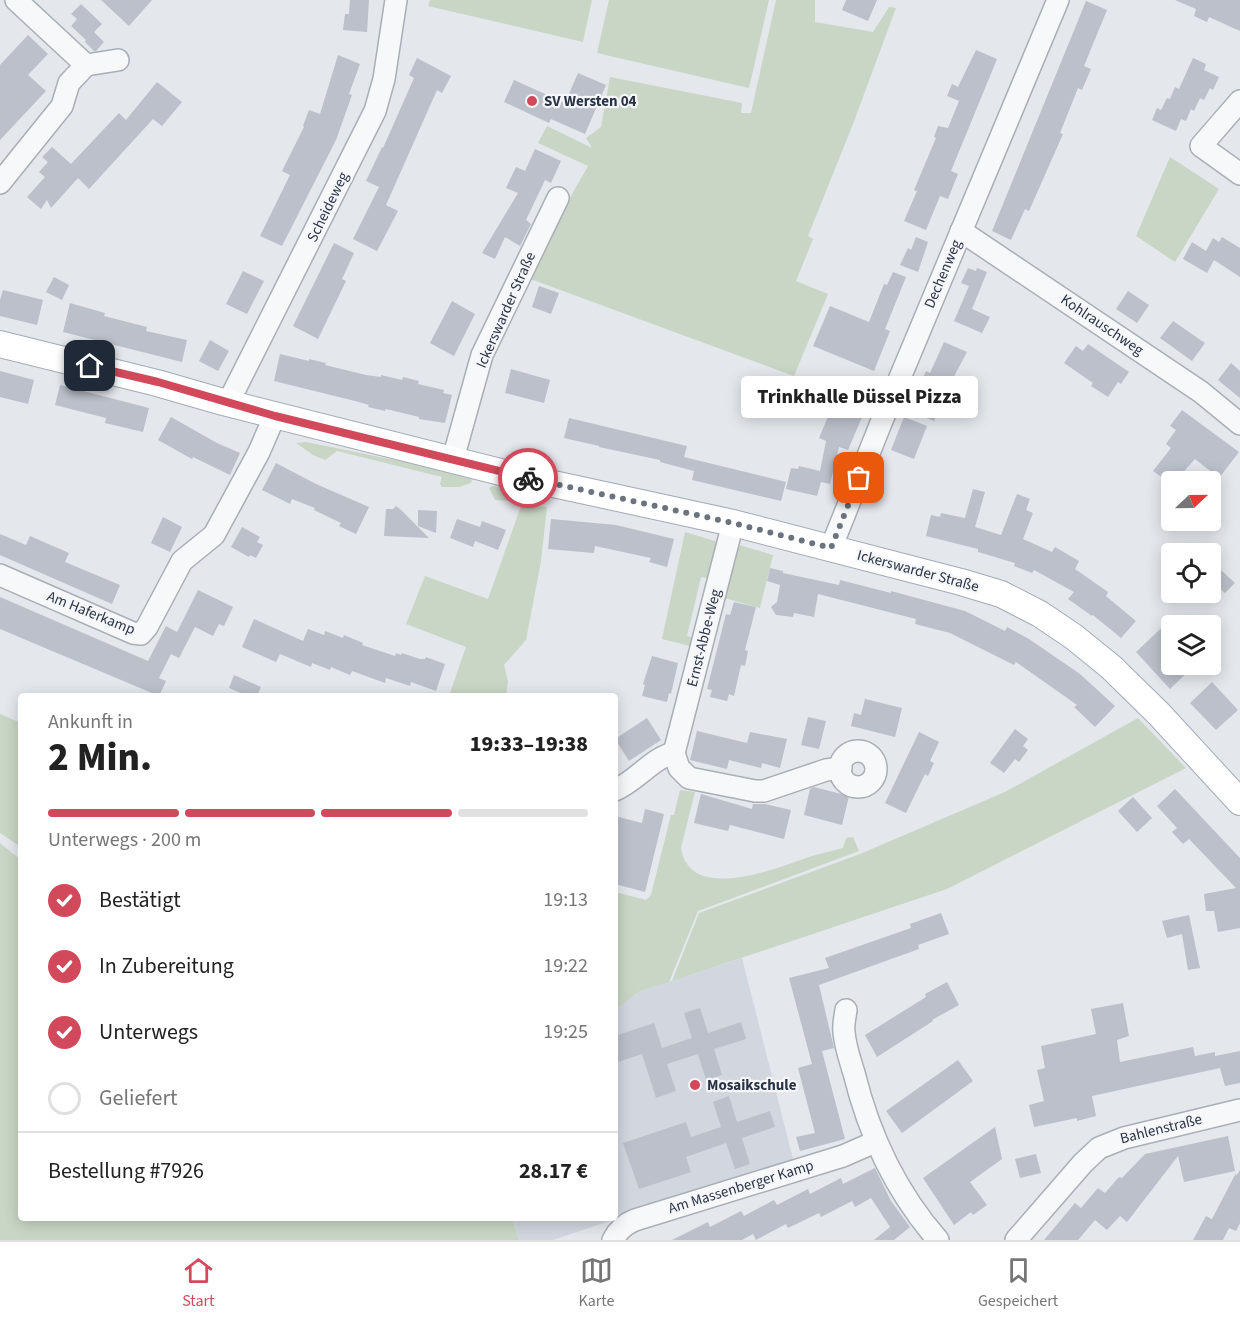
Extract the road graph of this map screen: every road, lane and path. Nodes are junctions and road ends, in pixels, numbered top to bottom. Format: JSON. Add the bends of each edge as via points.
{"nodes":[{"id":1,"x":396,"y":0,"type":"edge"},
{"id":2,"x":1058,"y":0,"type":"edge"},
{"id":3,"x":11,"y":2,"type":"edge"},
{"id":4,"x":118,"y":60,"type":"dead end"},
{"id":5,"x":86,"y":66,"type":"junction"},
{"id":6,"x":1240,"y":101,"type":"edge"},
{"id":7,"x":1240,"y":174,"type":"edge"},
{"id":8,"x":0,"y":183,"type":"edge"},
{"id":9,"x":558,"y":198,"type":"dead end"},
{"id":10,"x":961,"y":231,"type":"junction"},
{"id":11,"x":0,"y":344,"type":"edge"},
{"id":12,"x":228,"y":403,"type":"junction"},
{"id":13,"x":275,"y":416,"type":"junction"},
{"id":14,"x":1240,"y":424,"type":"edge"},
{"id":15,"x":453,"y":459,"type":"junction"},
{"id":16,"x":733,"y":523,"type":"junction"},
{"id":17,"x":831,"y":548,"type":"junction"},
{"id":18,"x":0,"y":575,"type":"edge"},
{"id":19,"x":674,"y":753,"type":"junction"},
{"id":20,"x":840,"y":768,"type":"dead end"},
{"id":21,"x":618,"y":788,"type":"edge"},
{"id":22,"x":1240,"y":802,"type":"edge"},
{"id":23,"x":846,"y":1010,"type":"dead end"},
{"id":24,"x":1240,"y":1110,"type":"edge"},
{"id":25,"x":875,"y":1142,"type":"junction"},
{"id":26,"x":613,"y":1240,"type":"edge"},
{"id":27,"x":938,"y":1240,"type":"edge"},
{"id":28,"x":1016,"y":1240,"type":"edge"}],
"edges":[{"from":1,"to":12,"type":"street","name":"Scheideweg","via":[[375,111]]},
{"from":2,"to":10,"type":"street","name":"Dechenweg"},
{"from":3,"to":5,"type":"street"},
{"from":4,"to":5,"type":"street"},
{"from":5,"to":8,"type":"street","via":[[69,83],[62,106]]},
{"from":6,"to":7,"type":"street","via":[[1201,146]]},
{"from":9,"to":15,"type":"street","name":"Ickerswarder Straße","via":[[482,355]]},
{"from":10,"to":14,"type":"street","name":"Kohlrauschweg","via":[[1201,392]]},
{"from":10,"to":17,"type":"street","name":"Dechenweg"},
{"from":11,"to":12,"type":"main road","name":"Ickerswarder Straße"},
{"from":12,"to":13,"type":"main road","name":"Ickerswarder Straße"},
{"from":13,"to":15,"type":"main road","name":"Ickerswarder Straße"},
{"from":13,"to":18,"type":"street","name":"Am Haferkamp","via":[[214,535],[182,561],[141,634]]},
{"from":15,"to":16,"type":"main road","name":"Ickerswarder Straße"},
{"from":16,"to":17,"type":"main road","name":"Ickerswarder Straße"},
{"from":16,"to":19,"type":"street","name":"Ernst-Abbe-Weg"},
{"from":17,"to":22,"type":"main road","name":"Ickerswarder Straße","via":[[1001,594],[1040,614],[1111,667]]},
{"from":19,"to":20,"type":"street","via":[[679,768],[689,778],[754,791]]},
{"from":19,"to":21,"type":"street"},
{"from":23,"to":25,"type":"street","via":[[843,1031]]},
{"from":24,"to":28,"type":"street","name":"Bahlenstraße","via":[[1124,1137],[1099,1148]]},
{"from":25,"to":26,"type":"street","name":"Am Massenberger Kamp","via":[[843,1156],[635,1220],[619,1230]]},
{"from":25,"to":27,"type":"street","via":[[903,1193]]}]}
